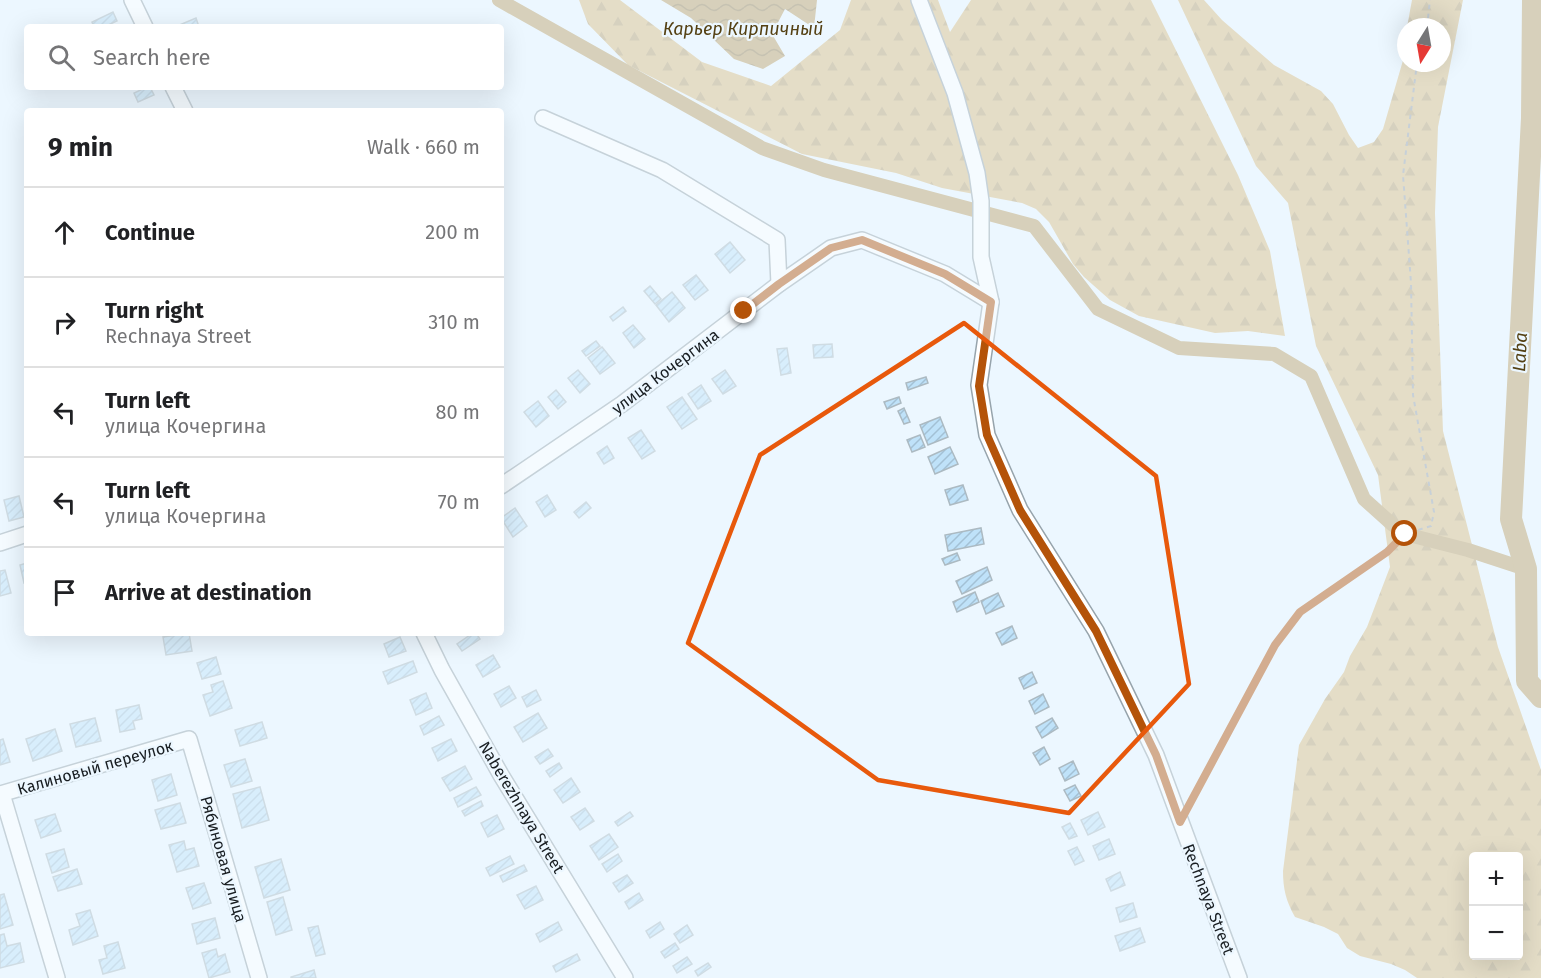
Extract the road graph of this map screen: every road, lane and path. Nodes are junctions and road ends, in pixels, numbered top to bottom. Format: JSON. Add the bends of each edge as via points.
{"nodes":[{"id":1,"x":132,"y":0,"type":"edge"},
{"id":2,"x":919,"y":0,"type":"edge"},
{"id":3,"x":1430,"y":0,"type":"edge"},
{"id":4,"x":1428,"y":18,"type":"edge"},
{"id":5,"x":144,"y":24,"type":"edge"},
{"id":6,"x":1416,"y":72,"type":"edge"},
{"id":7,"x":174,"y":90,"type":"edge"},
{"id":8,"x":184,"y":108,"type":"edge"},
{"id":9,"x":543,"y":118,"type":"dead end"},
{"id":10,"x":779,"y":284,"type":"junction"},
{"id":11,"x":991,"y":302,"type":"junction"},
{"id":12,"x":504,"y":484,"type":"edge"},
{"id":13,"x":24,"y":535,"type":"edge"},
{"id":14,"x":0,"y":543,"type":"edge"},
{"id":15,"x":425,"y":636,"type":"edge"},
{"id":16,"x":189,"y":739,"type":"joint"},
{"id":17,"x":1,"y":794,"type":"edge"},
{"id":18,"x":1180,"y":822,"type":"junction"},
{"id":19,"x":57,"y":978,"type":"edge"},
{"id":20,"x":259,"y":978,"type":"edge"},
{"id":21,"x":625,"y":978,"type":"edge"},
{"id":22,"x":1239,"y":978,"type":"edge"}],
"edges":[{"from":1,"to":5,"type":"street"},
{"from":2,"to":11,"type":"street","name":"Rechnaya Street","via":[[955,93],[976,173],[981,201],[981,257]]},
{"from":3,"to":4,"type":"path"},
{"from":6,"to":18,"type":"path","via":[[1403,175],[1411,283],[1413,395],[1434,512],[1431,526],[1405,534],[1387,552],[1300,612],[1275,645]]},
{"from":7,"to":8,"type":"street"},
{"from":9,"to":10,"type":"street","via":[[662,170],[777,240]]},
{"from":10,"to":11,"type":"street","name":"улица Кочергина","via":[[831,248],[862,240],[945,274]]},
{"from":10,"to":12,"type":"street","name":"улица Кочергина","via":[[622,404]]},
{"from":11,"to":18,"type":"street","name":"Rechnaya Street","via":[[979,386],[987,435],[1020,510],[1096,631],[1156,755]]},
{"from":13,"to":14,"type":"street"},
{"from":15,"to":21,"type":"street","name":"Naberezhnaya Street","via":[[501,775]]},
{"from":16,"to":17,"type":"street","name":"Калиновый переулок"},
{"from":16,"to":20,"type":"street","name":"Рябиновая улица"},
{"from":17,"to":19,"type":"street"},
{"from":18,"to":22,"type":"street","name":"Rechnaya Street"}]}
